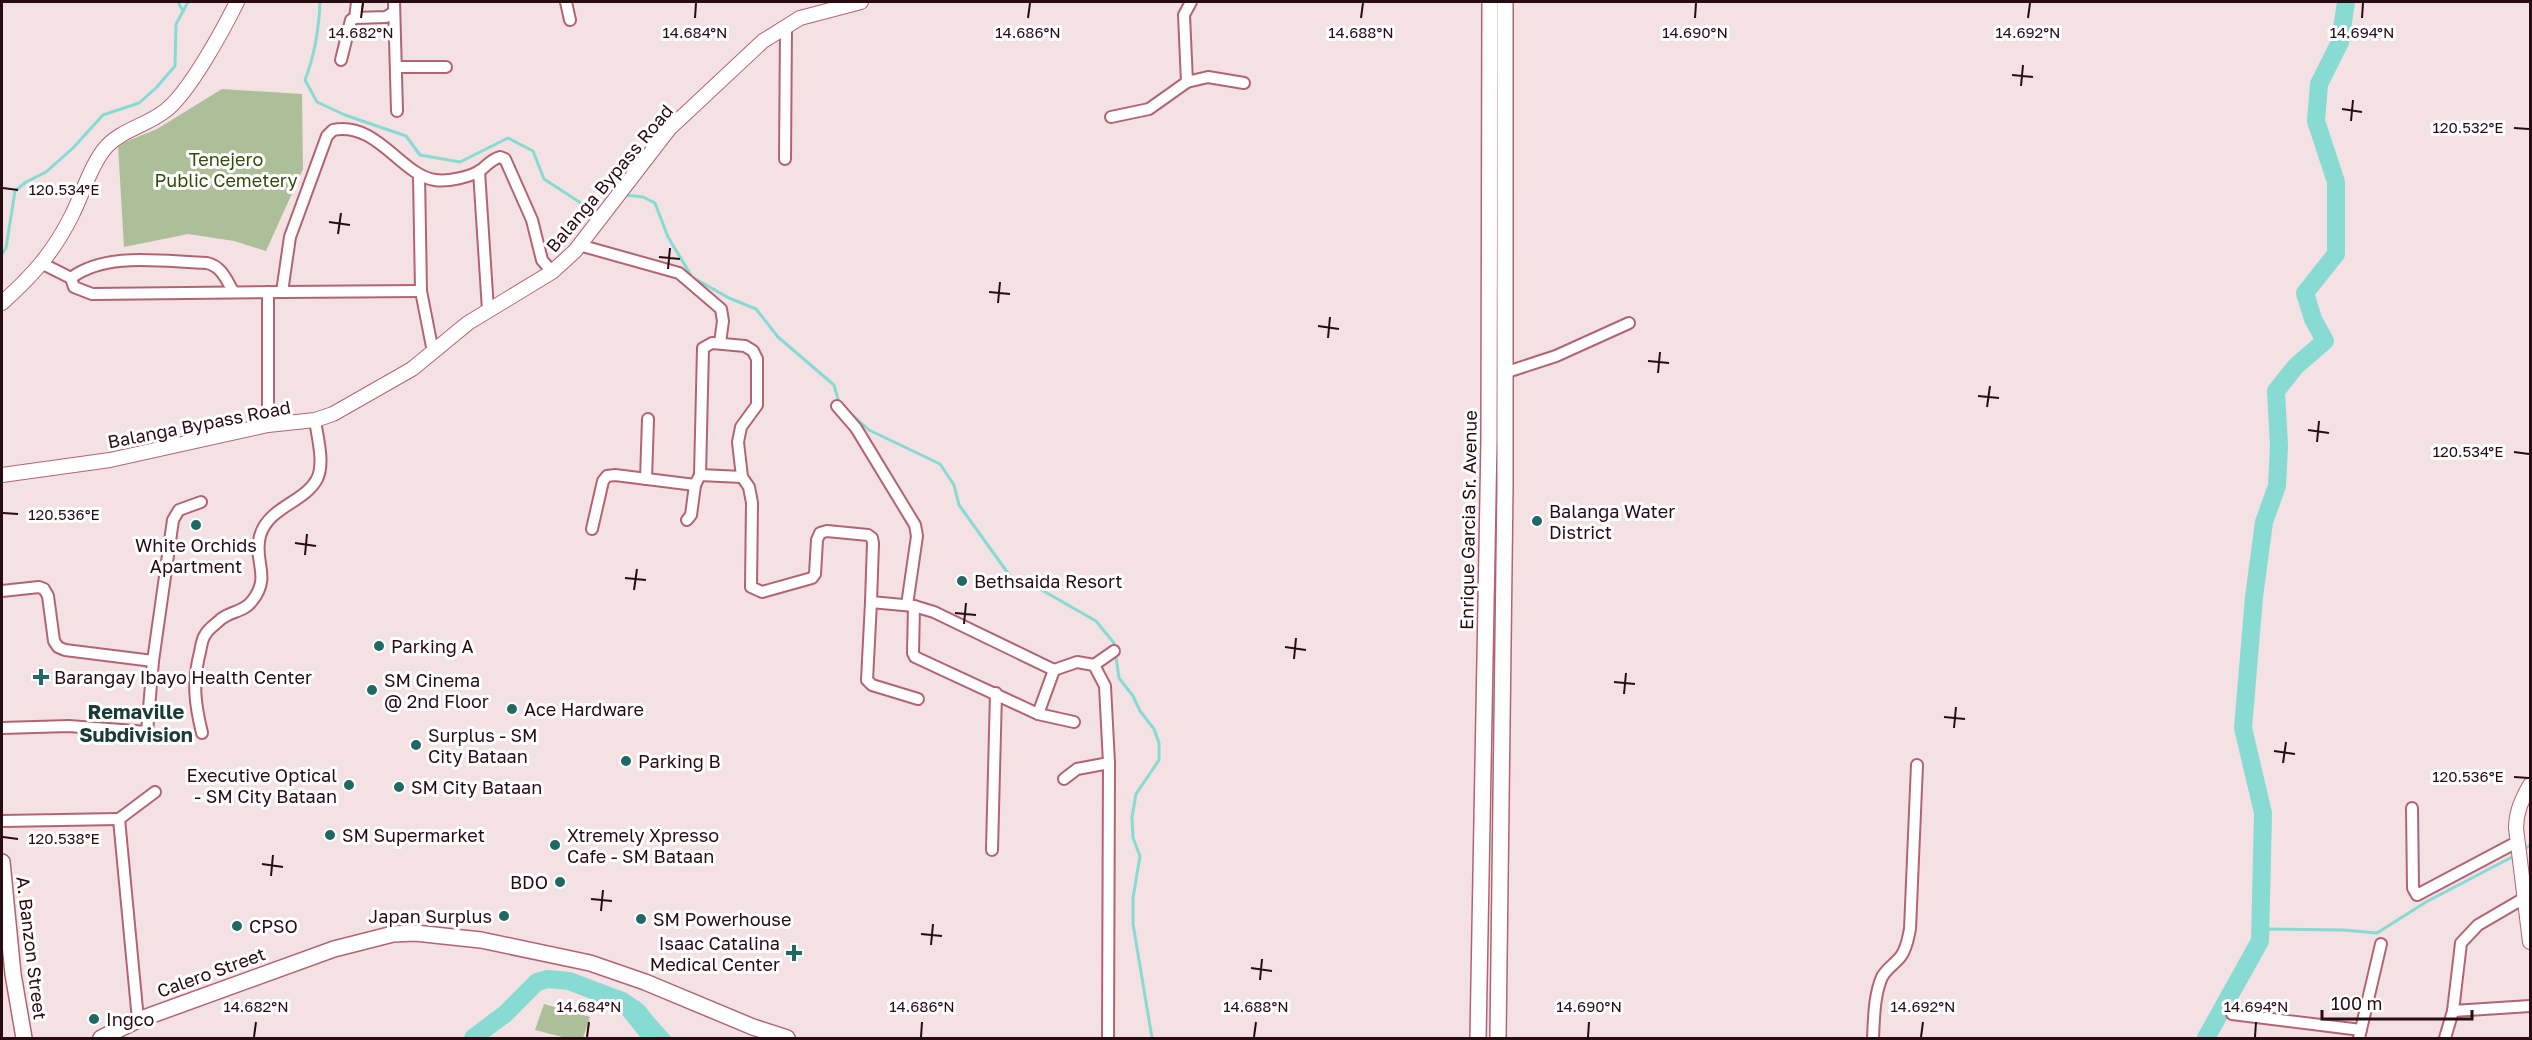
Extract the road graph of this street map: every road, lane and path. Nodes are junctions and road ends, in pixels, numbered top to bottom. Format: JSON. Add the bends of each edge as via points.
{"nodes":[{"id":1,"x":237,"y":2,"type":"edge"},
{"id":2,"x":357,"y":2,"type":"edge"},
{"id":3,"x":566,"y":2,"type":"edge"},
{"id":4,"x":861,"y":2,"type":"edge"},
{"id":5,"x":1191,"y":2,"type":"edge"},
{"id":6,"x":1490,"y":2,"type":"edge"},
{"id":7,"x":1506,"y":2,"type":"edge"},
{"id":8,"x":394,"y":7,"type":"edge"},
{"id":9,"x":355,"y":18,"type":"junction"},
{"id":10,"x":570,"y":20,"type":"dead end"},
{"id":11,"x":786,"y":26,"type":"junction"},
{"id":12,"x":341,"y":60,"type":"dead end"},
{"id":13,"x":396,"y":67,"type":"junction"},
{"id":14,"x":446,"y":67,"type":"dead end"},
{"id":15,"x":1187,"y":82,"type":"junction"},
{"id":16,"x":1244,"y":83,"type":"dead end"},
{"id":17,"x":397,"y":111,"type":"dead end"},
{"id":18,"x":1112,"y":117,"type":"dead end"},
{"id":19,"x":785,"y":159,"type":"dead end"},
{"id":20,"x":479,"y":171,"type":"junction"},
{"id":21,"x":419,"y":176,"type":"junction"},
{"id":22,"x":579,"y":245,"type":"junction"},
{"id":23,"x":43,"y":264,"type":"junction"},
{"id":24,"x":552,"y":272,"type":"junction"},
{"id":25,"x":71,"y":278,"type":"junction"},
{"id":26,"x":233,"y":291,"type":"junction"},
{"id":27,"x":421,"y":291,"type":"junction"},
{"id":28,"x":268,"y":292,"type":"junction"},
{"id":29,"x":282,"y":292,"type":"junction"},
{"id":30,"x":2,"y":303,"type":"edge"},
{"id":31,"x":488,"y":310,"type":"junction"},
{"id":32,"x":1629,"y":323,"type":"dead end"},
{"id":33,"x":720,"y":343,"type":"junction"},
{"id":34,"x":433,"y":352,"type":"junction"},
{"id":35,"x":1504,"y":373,"type":"junction"},
{"id":36,"x":837,"y":406,"type":"dead end"},
{"id":37,"x":648,"y":419,"type":"dead end"},
{"id":38,"x":315,"y":420,"type":"junction"},
{"id":39,"x":268,"y":425,"type":"junction"},
{"id":40,"x":1497,"y":440,"type":"junction"},
{"id":41,"x":2,"y":475,"type":"edge"},
{"id":42,"x":700,"y":475,"type":"junction"},
{"id":43,"x":742,"y":477,"type":"junction"},
{"id":44,"x":646,"y":479,"type":"junction"},
{"id":45,"x":695,"y":485,"type":"junction"},
{"id":46,"x":201,"y":502,"type":"dead end"},
{"id":47,"x":687,"y":520,"type":"dead end"},
{"id":48,"x":592,"y":529,"type":"dead end"},
{"id":49,"x":2,"y":591,"type":"edge"},
{"id":50,"x":871,"y":602,"type":"junction"},
{"id":51,"x":910,"y":606,"type":"junction"},
{"id":52,"x":1114,"y":651,"type":"dead end"},
{"id":53,"x":153,"y":661,"type":"junction"},
{"id":54,"x":1094,"y":665,"type":"junction"},
{"id":55,"x":1054,"y":670,"type":"junction"},
{"id":56,"x":996,"y":693,"type":"junction"},
{"id":57,"x":918,"y":699,"type":"dead end"},
{"id":58,"x":1038,"y":714,"type":"junction"},
{"id":59,"x":1074,"y":722,"type":"dead end"},
{"id":60,"x":2,"y":728,"type":"edge"},
{"id":61,"x":202,"y":733,"type":"dead end"},
{"id":62,"x":1109,"y":763,"type":"junction"},
{"id":63,"x":1917,"y":765,"type":"dead end"},
{"id":64,"x":1064,"y":779,"type":"dead end"},
{"id":65,"x":2530,"y":785,"type":"edge"},
{"id":66,"x":155,"y":792,"type":"dead end"},
{"id":67,"x":2412,"y":808,"type":"dead end"},
{"id":68,"x":119,"y":819,"type":"junction"},
{"id":69,"x":2,"y":821,"type":"edge"},
{"id":70,"x":992,"y":850,"type":"dead end"},
{"id":71,"x":2522,"y":853,"type":"edge"},
{"id":72,"x":2,"y":862,"type":"edge"},
{"id":73,"x":2526,"y":897,"type":"junction"},
{"id":74,"x":2530,"y":942,"type":"edge"},
{"id":75,"x":2381,"y":944,"type":"dead end"},
{"id":76,"x":2530,"y":1006,"type":"edge"},
{"id":77,"x":2453,"y":1011,"type":"junction"},
{"id":78,"x":2232,"y":1014,"type":"dead end"},
{"id":79,"x":138,"y":1020,"type":"junction"},
{"id":80,"x":2360,"y":1034,"type":"edge"},
{"id":81,"x":24,"y":1038,"type":"edge"},
{"id":82,"x":101,"y":1038,"type":"edge"},
{"id":83,"x":787,"y":1038,"type":"edge"},
{"id":84,"x":1108,"y":1038,"type":"edge"},
{"id":85,"x":1478,"y":1038,"type":"edge"},
{"id":86,"x":1498,"y":1038,"type":"edge"},
{"id":87,"x":1874,"y":1038,"type":"edge"},
{"id":88,"x":2445,"y":1038,"type":"edge"}],
"edges":[{"from":1,"to":23,"type":"street","via":[[212,48],[168,110],[106,147]]},
{"from":2,"to":9,"type":"street"},
{"from":3,"to":10,"type":"street"},
{"from":4,"to":11,"type":"street","name":"Balanga Bypass Road","via":[[800,18]]},
{"from":5,"to":15,"type":"street","via":[[1185,15]]},
{"from":6,"to":40,"type":"main road","name":"Enrique Garcia Sr. Avenue"},
{"from":7,"to":35,"type":"main road","name":"Enrique Garcia Sr. Avenue"},
{"from":8,"to":9,"type":"street","via":[[386,17]]},
{"from":8,"to":13,"type":"street"},
{"from":9,"to":12,"type":"street","via":[[351,20]]},
{"from":11,"to":19,"type":"street"},
{"from":11,"to":22,"type":"street","name":"Balanga Bypass Road","via":[[763,41],[669,129]]},
{"from":13,"to":14,"type":"street"},
{"from":13,"to":17,"type":"street"},
{"from":15,"to":16,"type":"street","via":[[1208,77]]},
{"from":15,"to":18,"type":"street","via":[[1149,109]]},
{"from":20,"to":21,"type":"street","via":[[444,180]]},
{"from":20,"to":24,"type":"street","via":[[495,158],[505,159],[532,220],[542,260]]},
{"from":20,"to":31,"type":"street"},
{"from":21,"to":27,"type":"street"},
{"from":21,"to":29,"type":"street","via":[[376,140],[347,129],[333,130],[327,136],[291,237]]},
{"from":22,"to":24,"type":"street","name":"Balanga Bypass Road"},
{"from":22,"to":33,"type":"street","via":[[679,273],[721,309]]},
{"from":23,"to":25,"type":"street"},
{"from":23,"to":30,"type":"street"},
{"from":24,"to":31,"type":"street","name":"Balanga Bypass Road"},
{"from":25,"to":26,"type":"street","via":[[74,287],[92,294]]},
{"from":25,"to":26,"type":"street","via":[[84,268],[130,261],[207,263],[220,270]]},
{"from":26,"to":28,"type":"street"},
{"from":27,"to":29,"type":"street"},
{"from":27,"to":34,"type":"street"},
{"from":28,"to":29,"type":"street"},
{"from":28,"to":39,"type":"street"},
{"from":31,"to":34,"type":"street","name":"Balanga Bypass Road"},
{"from":32,"to":35,"type":"street","via":[[1556,356]]},
{"from":33,"to":42,"type":"street","via":[[703,348]]},
{"from":33,"to":43,"type":"street","via":[[745,346],[757,359],[757,405],[741,428],[738,442]]},
{"from":34,"to":38,"type":"street","name":"Balanga Bypass Road","via":[[385,385]]},
{"from":35,"to":40,"type":"main road","name":"Enrique Garcia Sr. Avenue"},
{"from":36,"to":51,"type":"street","via":[[856,428],[915,525]]},
{"from":37,"to":44,"type":"street"},
{"from":38,"to":39,"type":"street","name":"Balanga Bypass Road"},
{"from":38,"to":61,"type":"street","via":[[318,477],[269,518],[260,534],[257,555],[264,576],[253,601],[224,616],[204,635],[196,668],[195,704]]},
{"from":39,"to":41,"type":"street","name":"Balanga Bypass Road","via":[[110,460]]},
{"from":40,"to":85,"type":"main road","name":"Enrique Garcia Sr. Avenue"},
{"from":40,"to":86,"type":"main road","name":"Enrique Garcia Sr. Avenue"},
{"from":42,"to":43,"type":"street"},
{"from":42,"to":45,"type":"street"},
{"from":43,"to":50,"type":"street","via":[[752,503],[751,587],[762,592],[812,578],[820,533],[868,535],[873,538]]},
{"from":44,"to":45,"type":"street"},
{"from":44,"to":48,"type":"street","via":[[607,476]]},
{"from":45,"to":47,"type":"street"},
{"from":46,"to":53,"type":"street","via":[[179,510],[173,520]]},
{"from":49,"to":53,"type":"street","via":[[39,587],[44,590],[54,641],[65,651]]},
{"from":50,"to":51,"type":"street"},
{"from":50,"to":57,"type":"street","via":[[867,680]]},
{"from":51,"to":55,"type":"street","via":[[934,612]]},
{"from":51,"to":56,"type":"street","via":[[915,657]]},
{"from":52,"to":54,"type":"street"},
{"from":53,"to":60,"type":"street","via":[[147,732],[69,726]]},
{"from":54,"to":55,"type":"street","via":[[1077,662]]},
{"from":54,"to":62,"type":"street","via":[[1105,686]]},
{"from":55,"to":58,"type":"street"},
{"from":56,"to":58,"type":"street"},
{"from":56,"to":70,"type":"street"},
{"from":58,"to":59,"type":"street"},
{"from":62,"to":64,"type":"street","via":[[1077,769]]},
{"from":62,"to":84,"type":"street"},
{"from":63,"to":87,"type":"street","via":[[1910,929],[1901,956],[1882,979],[1875,1004]]},
{"from":65,"to":71,"type":"street","via":[[2516,818]]},
{"from":66,"to":68,"type":"street"},
{"from":67,"to":71,"type":"street","via":[[2413,888],[2417,895]]},
{"from":68,"to":69,"type":"street"},
{"from":68,"to":79,"type":"street"},
{"from":71,"to":73,"type":"street"},
{"from":72,"to":81,"type":"main road","name":"A. Banzon Street"},
{"from":73,"to":74,"type":"street"},
{"from":73,"to":77,"type":"street","via":[[2478,925],[2461,943]]},
{"from":75,"to":80,"type":"street"},
{"from":76,"to":77,"type":"street"},
{"from":77,"to":88,"type":"street"},
{"from":78,"to":80,"type":"street"},
{"from":79,"to":82,"type":"main road","name":"Calero Street"},
{"from":79,"to":83,"type":"main road","name":"Calero Street","via":[[333,949],[393,934],[415,933],[481,940],[590,963]]}]}
